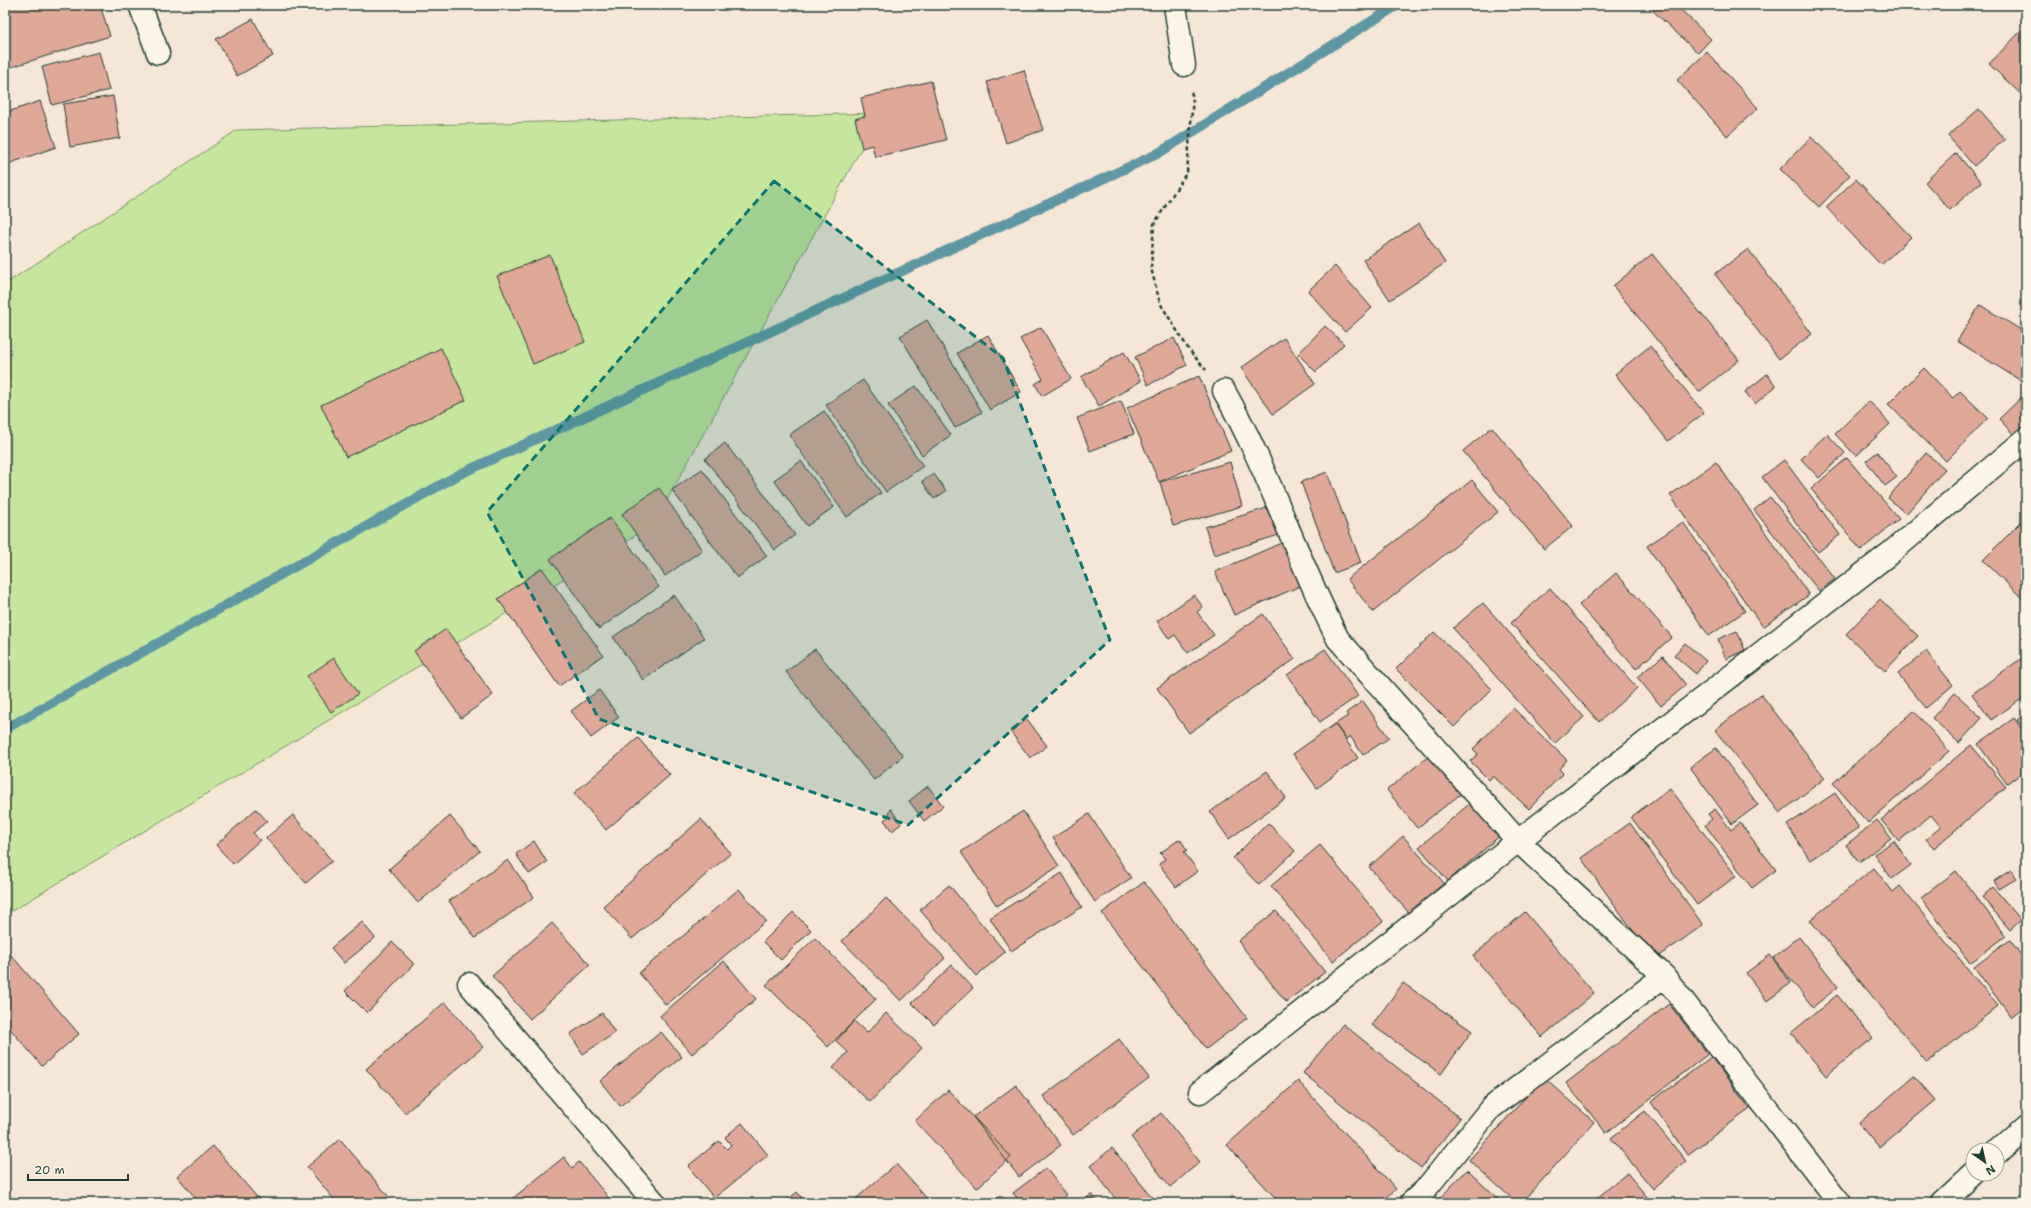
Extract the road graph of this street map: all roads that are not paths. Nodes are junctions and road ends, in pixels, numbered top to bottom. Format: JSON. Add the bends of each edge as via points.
{"nodes":[{"id":1,"x":140,"y":5,"type":"edge"},
{"id":2,"x":1176,"y":5,"type":"edge"},
{"id":3,"x":158,"y":53,"type":"dead end"},
{"id":4,"x":1184,"y":65,"type":"road end"},
{"id":5,"x":1224,"y":391,"type":"road end"},
{"id":6,"x":2026,"y":439,"type":"edge"},
{"id":7,"x":1518,"y":841,"type":"junction"},
{"id":8,"x":1664,"y":976,"type":"junction"},
{"id":9,"x":468,"y":984,"type":"dead end"},
{"id":10,"x":1200,"y":1092,"type":"dead end"},
{"id":11,"x":2026,"y":1126,"type":"edge"},
{"id":12,"x":2005,"y":1145,"type":"edge"},
{"id":13,"x":1965,"y":1181,"type":"edge"},
{"id":14,"x":651,"y":1202,"type":"edge"},
{"id":15,"x":1411,"y":1203,"type":"edge"},
{"id":16,"x":1840,"y":1203,"type":"edge"},
{"id":17,"x":1942,"y":1203,"type":"edge"}],
"edges":[{"from":1,"to":3,"type":"street"},
{"from":2,"to":4,"type":"street"},
{"from":5,"to":7,"type":"street","via":[[1243,424],[1319,603],[1338,639]]},
{"from":6,"to":7,"type":"street","via":[[1889,554]]},
{"from":7,"to":8,"type":"street"},
{"from":7,"to":10,"type":"street"},
{"from":8,"to":15,"type":"street","via":[[1491,1108],[1425,1190]]},
{"from":8,"to":16,"type":"street"},
{"from":9,"to":14,"type":"street"},
{"from":11,"to":12,"type":"street"},
{"from":13,"to":17,"type":"street"}]}
